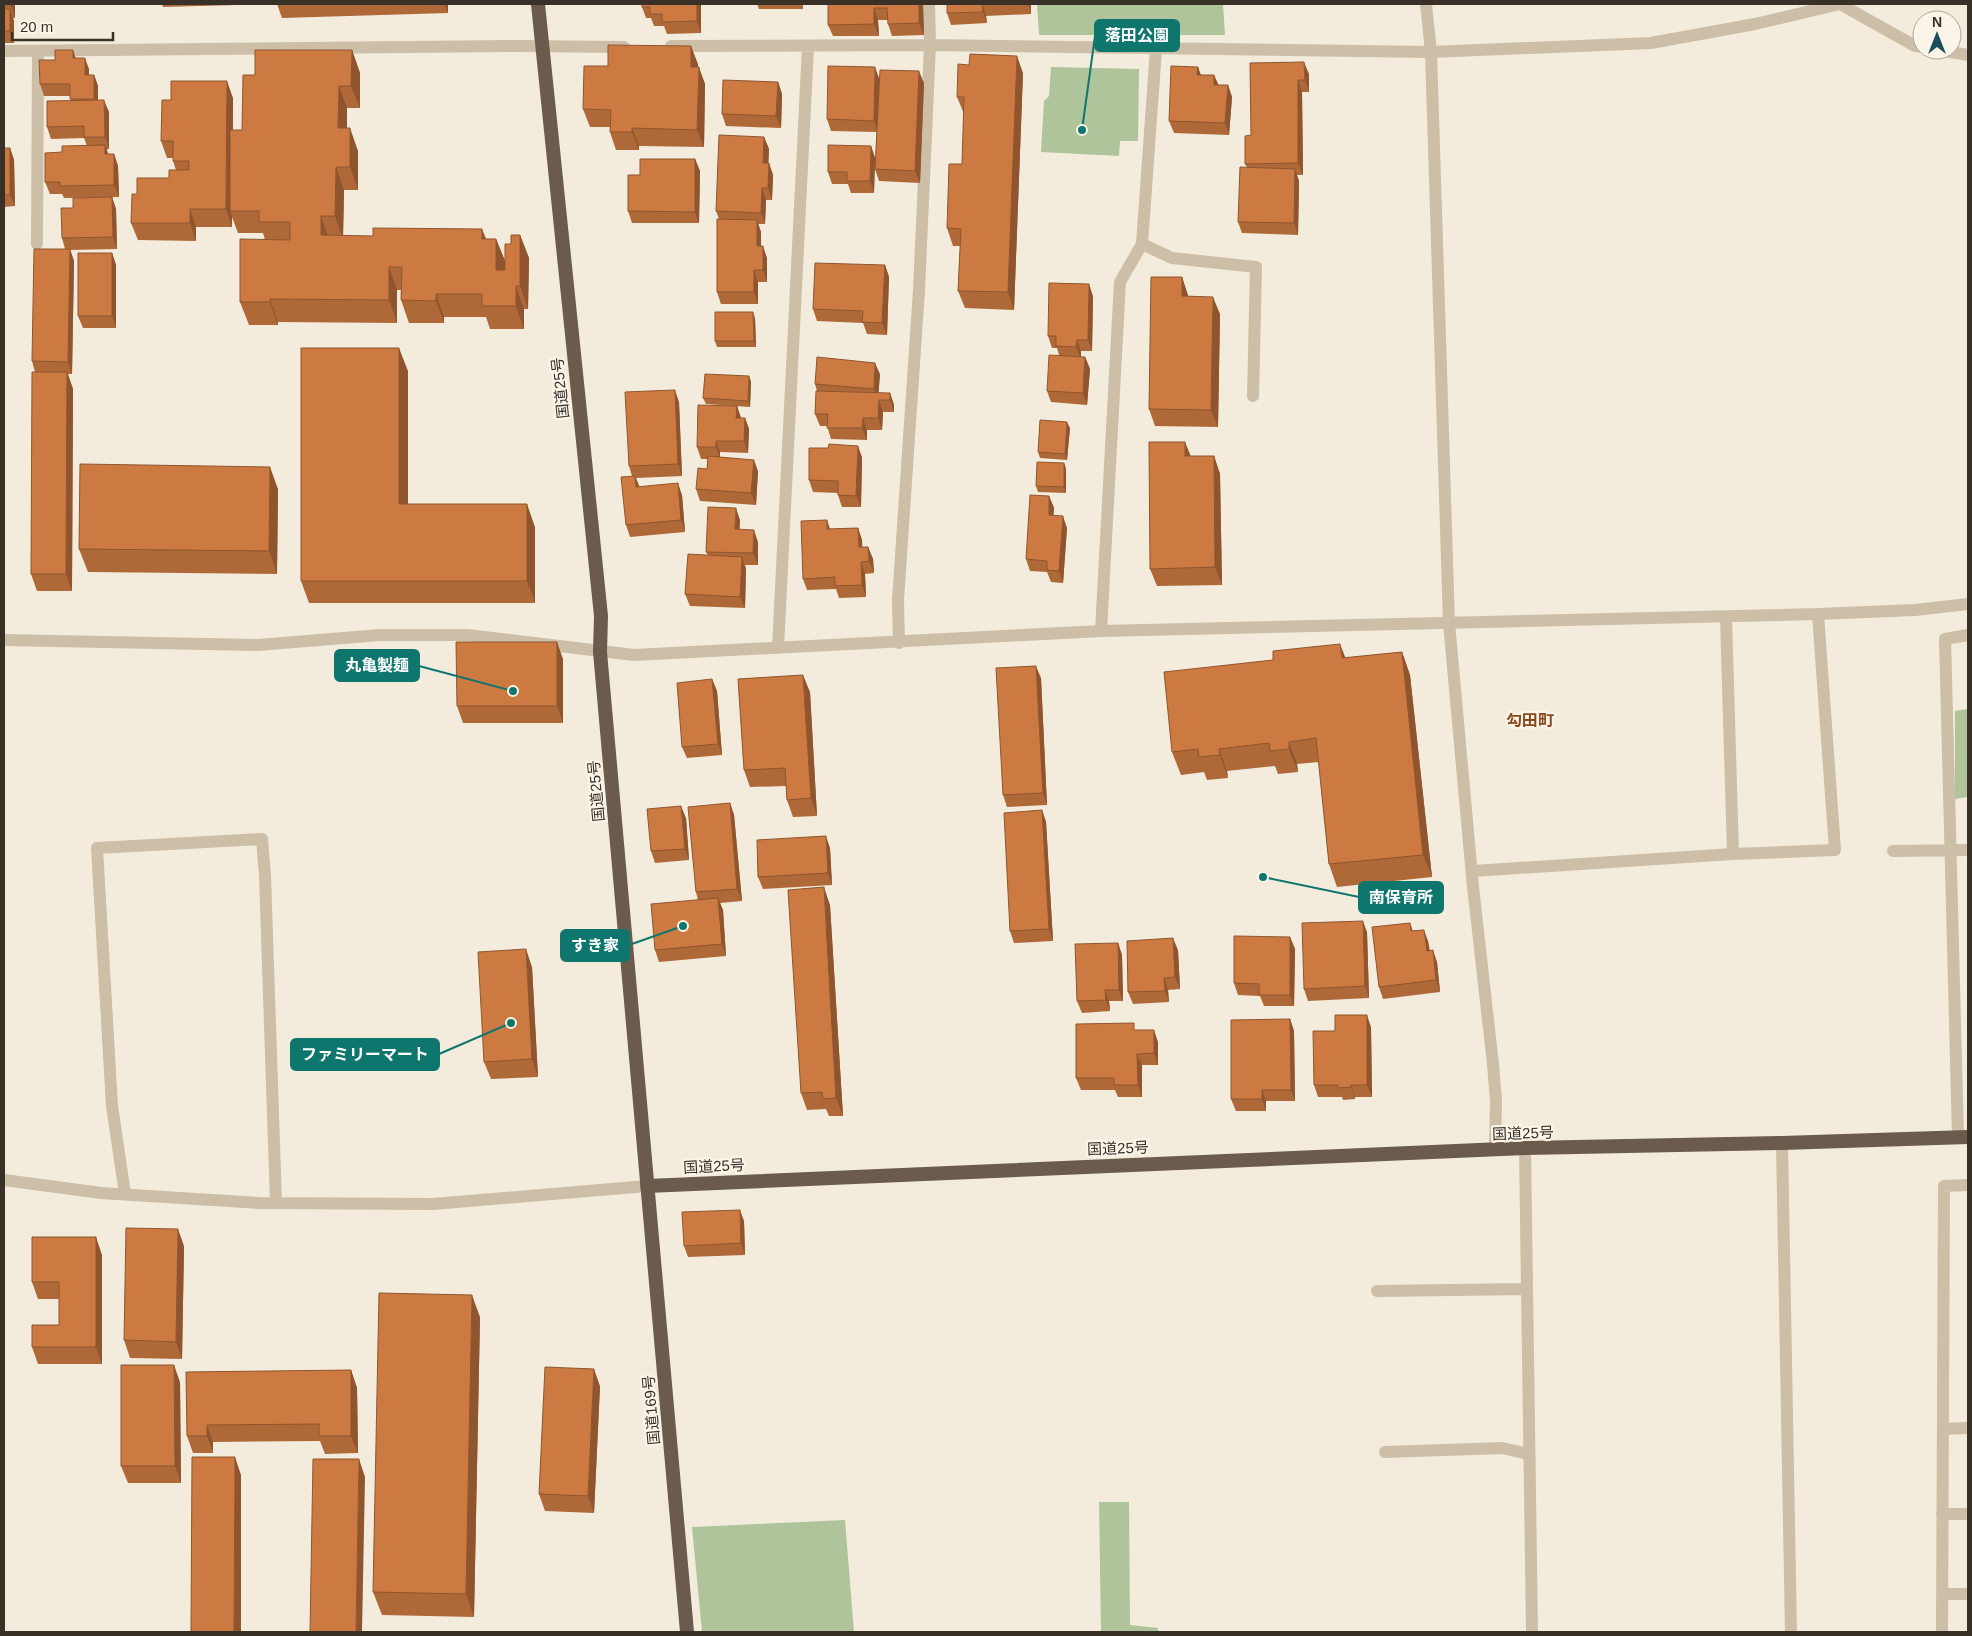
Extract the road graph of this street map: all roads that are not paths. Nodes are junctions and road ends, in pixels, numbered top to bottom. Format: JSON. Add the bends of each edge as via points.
{"nodes":[{"id":1,"x":538,"y":4,"type":"edge"},
{"id":2,"x":929,"y":4,"type":"edge"},
{"id":3,"x":1426,"y":4,"type":"edge"},
{"id":4,"x":1912,"y":44,"type":"edge"},
{"id":5,"x":930,"y":45,"type":"junction"},
{"id":6,"x":660,"y":46,"type":"edge"},
{"id":7,"x":808,"y":46,"type":"junction"},
{"id":8,"x":541,"y":47,"type":"junction"},
{"id":9,"x":640,"y":47,"type":"edge"},
{"id":10,"x":1156,"y":49,"type":"junction"},
{"id":11,"x":4,"y":51,"type":"edge"},
{"id":12,"x":38,"y":51,"type":"junction"},
{"id":13,"x":1431,"y":52,"type":"junction"},
{"id":14,"x":37,"y":244,"type":"dead end"},
{"id":15,"x":1142,"y":244,"type":"junction"},
{"id":16,"x":1253,"y":396,"type":"dead end"},
{"id":17,"x":1968,"y":604,"type":"edge"},
{"id":18,"x":1818,"y":614,"type":"junction"},
{"id":19,"x":1726,"y":617,"type":"junction"},
{"id":20,"x":1449,"y":623,"type":"junction"},
{"id":21,"x":1101,"y":631,"type":"junction"},
{"id":22,"x":1968,"y":635,"type":"edge"},
{"id":23,"x":4,"y":640,"type":"edge"},
{"id":24,"x":899,"y":643,"type":"junction"},
{"id":25,"x":778,"y":648,"type":"junction"},
{"id":26,"x":600,"y":652,"type":"junction"},
{"id":27,"x":1951,"y":850,"type":"junction"},
{"id":28,"x":1968,"y":850,"type":"edge"},
{"id":29,"x":1893,"y":852,"type":"dead end"},
{"id":30,"x":1733,"y":854,"type":"junction"},
{"id":31,"x":1472,"y":871,"type":"junction"},
{"id":32,"x":1963,"y":1137,"type":"edge"},
{"id":33,"x":1782,"y":1143,"type":"junction"},
{"id":34,"x":1525,"y":1148,"type":"junction"},
{"id":35,"x":1495,"y":1150,"type":"junction"},
{"id":36,"x":4,"y":1180,"type":"edge"},
{"id":37,"x":1968,"y":1185,"type":"edge"},
{"id":38,"x":647,"y":1186,"type":"junction"},
{"id":39,"x":125,"y":1194,"type":"junction"},
{"id":40,"x":276,"y":1203,"type":"junction"},
{"id":41,"x":1527,"y":1289,"type":"junction"},
{"id":42,"x":1377,"y":1291,"type":"dead end"},
{"id":43,"x":1968,"y":1428,"type":"edge"},
{"id":44,"x":1943,"y":1429,"type":"junction"},
{"id":45,"x":1385,"y":1452,"type":"dead end"},
{"id":46,"x":1529,"y":1454,"type":"junction"},
{"id":47,"x":1942,"y":1514,"type":"junction"},
{"id":48,"x":1968,"y":1514,"type":"edge"},
{"id":49,"x":1942,"y":1594,"type":"junction"},
{"id":50,"x":1968,"y":1594,"type":"edge"},
{"id":51,"x":687,"y":1632,"type":"edge"},
{"id":52,"x":1532,"y":1632,"type":"edge"},
{"id":53,"x":1791,"y":1632,"type":"edge"},
{"id":54,"x":1942,"y":1632,"type":"edge"}],
"edges":[{"from":1,"to":8,"type":"highway","name":"国道25号"},
{"from":2,"to":5,"type":"street"},
{"from":3,"to":13,"type":"street"},
{"from":4,"to":13,"type":"street","via":[[1840,4],[1755,24],[1651,42]]},
{"from":5,"to":7,"type":"street"},
{"from":5,"to":10,"type":"street"},
{"from":5,"to":24,"type":"street","via":[[919,290],[898,600]]},
{"from":6,"to":7,"type":"street"},
{"from":7,"to":25,"type":"street"},
{"from":8,"to":9,"type":"street"},
{"from":8,"to":12,"type":"street"},
{"from":8,"to":26,"type":"highway","name":"国道25号","via":[[601,616]]},
{"from":10,"to":13,"type":"street"},
{"from":10,"to":15,"type":"street"},
{"from":11,"to":12,"type":"street"},
{"from":12,"to":14,"type":"street"},
{"from":13,"to":20,"type":"street"},
{"from":15,"to":16,"type":"street","via":[[1172,258],[1256,266]]},
{"from":15,"to":21,"type":"street","via":[[1120,282]]},
{"from":17,"to":18,"type":"street"},
{"from":18,"to":19,"type":"street"},
{"from":18,"to":30,"type":"street","via":[[1835,850]]},
{"from":19,"to":20,"type":"street"},
{"from":19,"to":30,"type":"street"},
{"from":20,"to":21,"type":"street"},
{"from":20,"to":31,"type":"street"},
{"from":21,"to":24,"type":"street"},
{"from":22,"to":27,"type":"street","via":[[1945,639]]},
{"from":23,"to":26,"type":"street","via":[[258,646],[380,635],[467,635]]},
{"from":24,"to":25,"type":"street"},
{"from":25,"to":26,"type":"street","via":[[634,655]]},
{"from":26,"to":38,"type":"highway","name":"国道25号"},
{"from":27,"to":28,"type":"street"},
{"from":27,"to":29,"type":"street"},
{"from":27,"to":32,"type":"street"},
{"from":30,"to":31,"type":"street"},
{"from":31,"to":35,"type":"street","via":[[1493,1064]]},
{"from":32,"to":33,"type":"highway","name":"国道25号"},
{"from":33,"to":34,"type":"highway","name":"国道25号"},
{"from":33,"to":53,"type":"street"},
{"from":34,"to":35,"type":"highway","name":"国道25号"},
{"from":34,"to":41,"type":"street"},
{"from":35,"to":38,"type":"highway","name":"国道25号"},
{"from":36,"to":39,"type":"street"},
{"from":37,"to":44,"type":"street","via":[[1944,1186]]},
{"from":38,"to":40,"type":"street","via":[[434,1204]]},
{"from":38,"to":51,"type":"highway","name":"国道169号"},
{"from":39,"to":40,"type":"street"},
{"from":39,"to":40,"type":"street","via":[[112,1106],[97,848],[262,839]]},
{"from":41,"to":42,"type":"street"},
{"from":41,"to":46,"type":"street"},
{"from":43,"to":44,"type":"street"},
{"from":44,"to":47,"type":"street"},
{"from":45,"to":46,"type":"street","via":[[1502,1448]]},
{"from":46,"to":52,"type":"street"},
{"from":47,"to":48,"type":"street"},
{"from":47,"to":49,"type":"street"},
{"from":49,"to":50,"type":"street"},
{"from":49,"to":54,"type":"street"}]}
